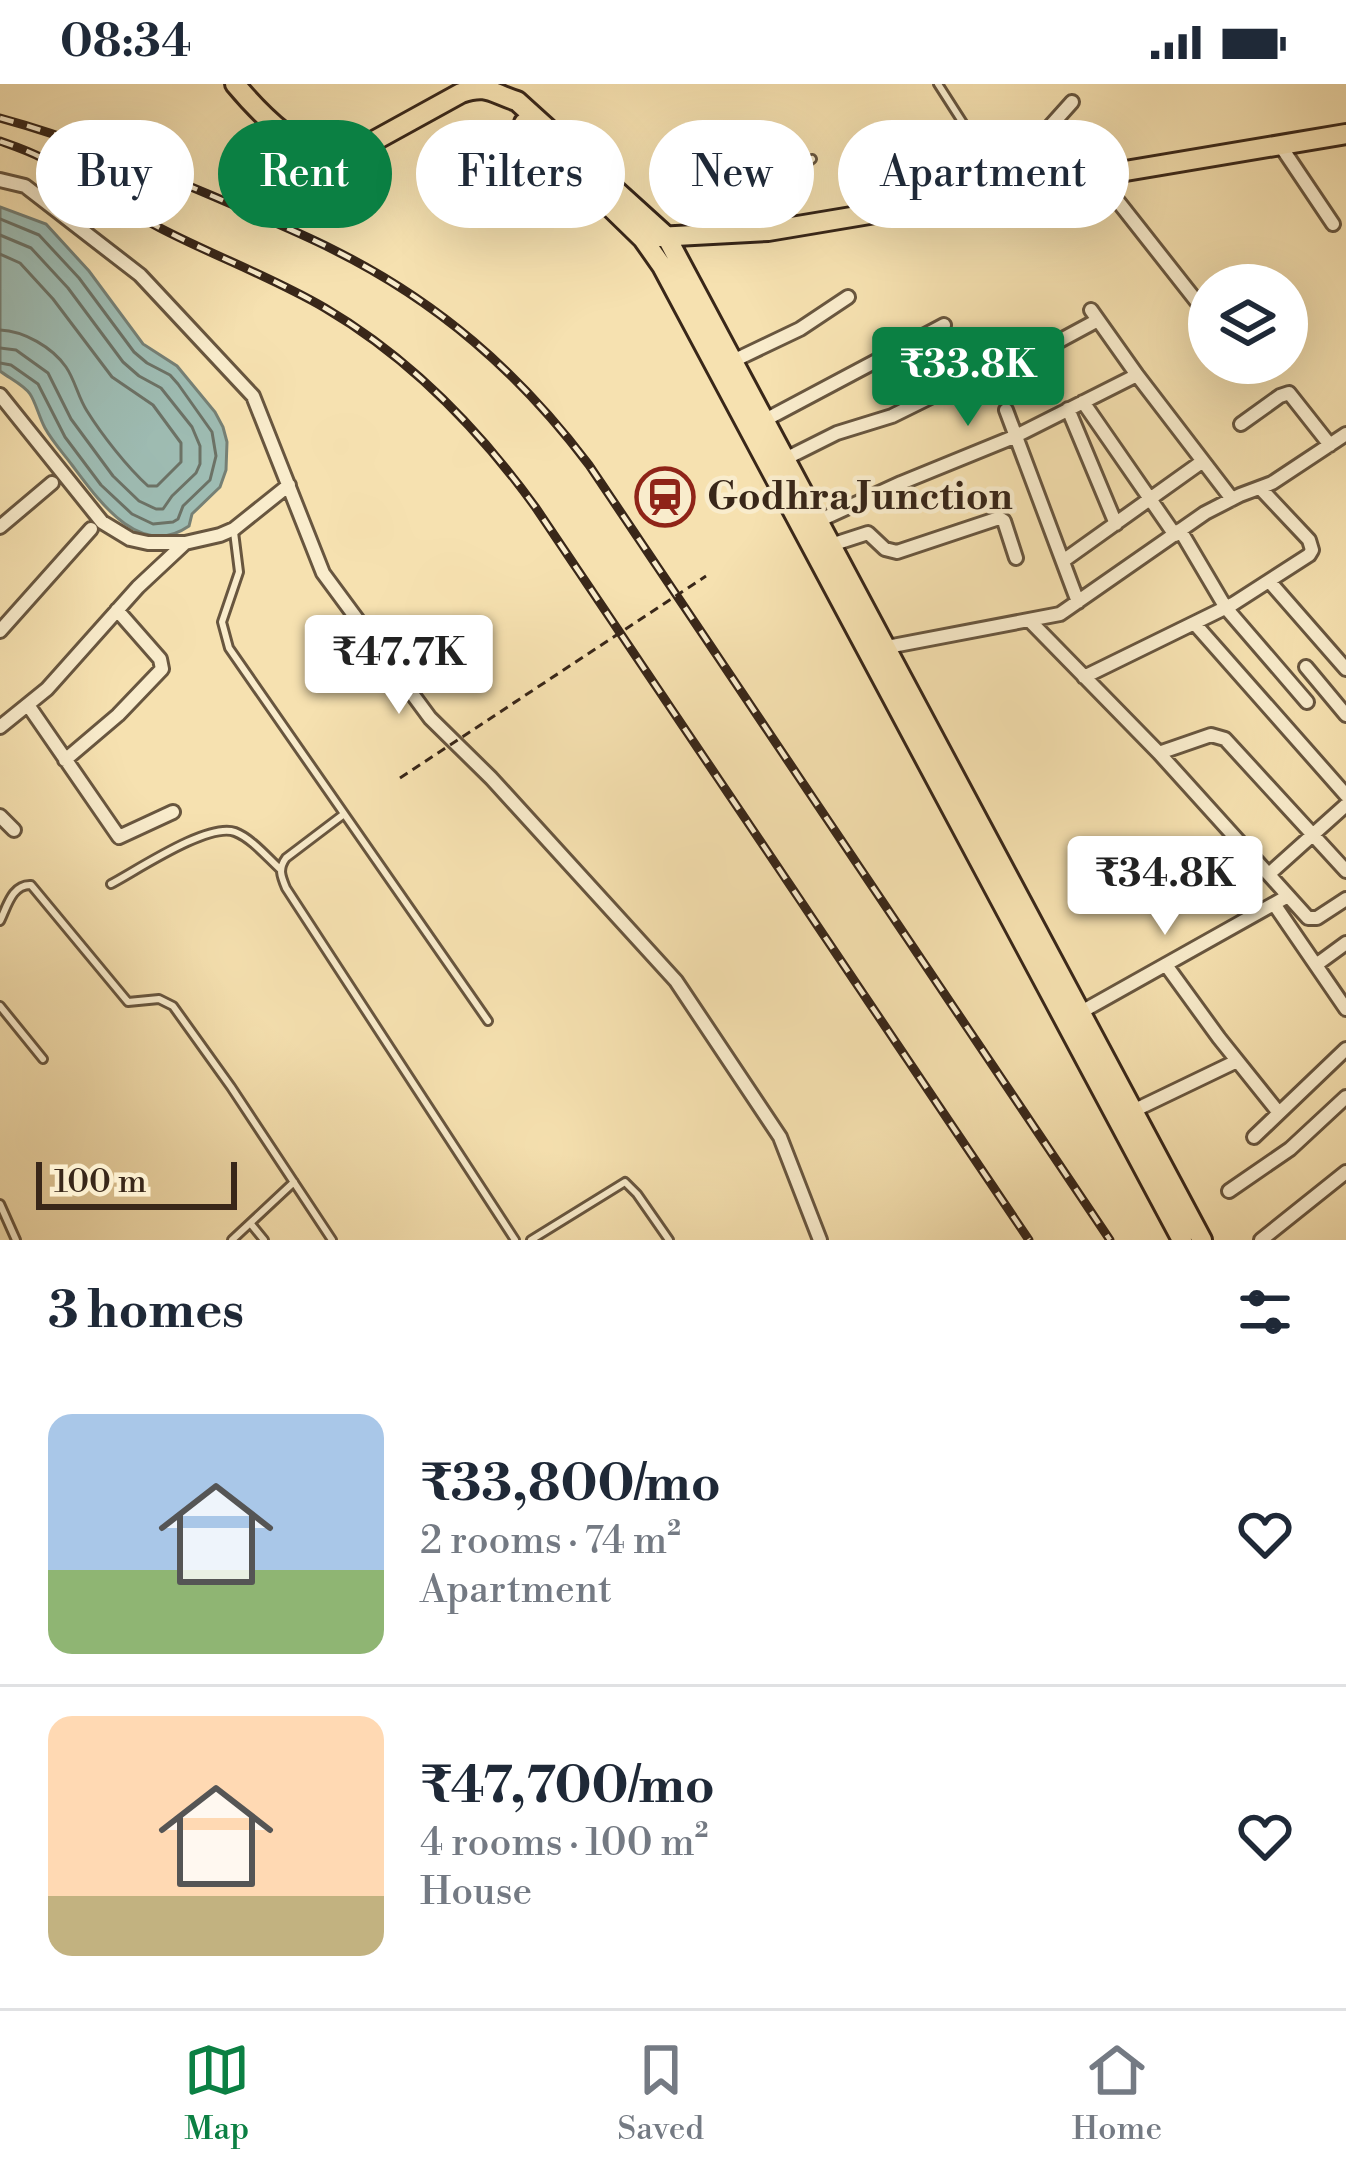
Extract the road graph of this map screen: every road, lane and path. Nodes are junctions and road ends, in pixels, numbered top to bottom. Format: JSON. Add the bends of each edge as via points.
{"nodes":[{"id":1,"x":235,"y":84,"type":"edge"},
{"id":2,"x":250,"y":84,"type":"edge"},
{"id":3,"x":938,"y":84,"type":"edge"},
{"id":4,"x":502,"y":97,"type":"junction"},
{"id":5,"x":1072,"y":103,"type":"dead end"},
{"id":6,"x":266,"y":120,"type":"edge"},
{"id":7,"x":280,"y":120,"type":"edge"},
{"id":8,"x":961,"y":120,"type":"edge"},
{"id":9,"x":1056,"y":120,"type":"edge"},
{"id":10,"x":392,"y":132,"type":"edge"},
{"id":11,"x":1346,"y":134,"type":"edge"},
{"id":12,"x":1280,"y":145,"type":"junction"},
{"id":13,"x":1129,"y":171,"type":"edge"},
{"id":14,"x":0,"y":180,"type":"edge"},
{"id":15,"x":1129,"y":215,"type":"edge"},
{"id":16,"x":838,"y":218,"type":"edge"},
{"id":17,"x":1333,"y":224,"type":"dead end"},
{"id":18,"x":760,"y":228,"type":"edge"},
{"id":19,"x":760,"y":231,"type":"junction"},
{"id":20,"x":721,"y":233,"type":"junction"},
{"id":21,"x":666,"y":236,"type":"junction"},
{"id":22,"x":643,"y":239,"type":"junction"},
{"id":23,"x":670,"y":263,"type":"junction"},
{"id":24,"x":1188,"y":290,"type":"edge"},
{"id":25,"x":848,"y":297,"type":"dead end"},
{"id":26,"x":944,"y":325,"type":"dead end"},
{"id":27,"x":1035,"y":354,"type":"dead end"},
{"id":28,"x":733,"y":361,"type":"junction"},
{"id":29,"x":981,"y":372,"type":"dead end"},
{"id":30,"x":1137,"y":375,"type":"junction"},
{"id":31,"x":0,"y":395,"type":"edge"},
{"id":32,"x":1083,"y":402,"type":"junction"},
{"id":33,"x":1006,"y":410,"type":"dead end"},
{"id":34,"x":1068,"y":410,"type":"junction"},
{"id":35,"x":765,"y":421,"type":"junction"},
{"id":36,"x":1241,"y":424,"type":"dead end"},
{"id":37,"x":1346,"y":434,"type":"edge"},
{"id":38,"x":1016,"y":436,"type":"junction"},
{"id":39,"x":1330,"y":446,"type":"junction"},
{"id":40,"x":785,"y":459,"type":"junction"},
{"id":41,"x":1203,"y":461,"type":"junction"},
{"id":42,"x":52,"y":483,"type":"dead end"},
{"id":43,"x":289,"y":485,"type":"junction"},
{"id":44,"x":1260,"y":488,"type":"junction"},
{"id":45,"x":1232,"y":499,"type":"junction"},
{"id":46,"x":1151,"y":500,"type":"junction"},
{"id":47,"x":818,"y":521,"type":"junction"},
{"id":48,"x":1116,"y":524,"type":"junction"},
{"id":49,"x":0,"y":527,"type":"edge"},
{"id":50,"x":91,"y":529,"type":"dead end"},
{"id":51,"x":234,"y":529,"type":"junction"},
{"id":52,"x":1178,"y":533,"type":"junction"},
{"id":53,"x":185,"y":543,"type":"junction"},
{"id":54,"x":831,"y":545,"type":"junction"},
{"id":55,"x":1016,"y":558,"type":"dead end"},
{"id":56,"x":1063,"y":561,"type":"junction"},
{"id":57,"x":706,"y":576,"type":"dead end"},
{"id":58,"x":1269,"y":580,"type":"junction"},
{"id":59,"x":1078,"y":602,"type":"junction"},
{"id":60,"x":1226,"y":608,"type":"junction"},
{"id":61,"x":117,"y":610,"type":"junction"},
{"id":62,"x":1029,"y":620,"type":"junction"},
{"id":63,"x":1195,"y":624,"type":"junction"},
{"id":64,"x":0,"y":631,"type":"edge"},
{"id":65,"x":877,"y":650,"type":"junction"},
{"id":66,"x":1306,"y":667,"type":"dead end"},
{"id":67,"x":1346,"y":670,"type":"edge"},
{"id":68,"x":1084,"y":677,"type":"junction"},
{"id":69,"x":1326,"y":690,"type":"junction"},
{"id":70,"x":1307,"y":702,"type":"dead end"},
{"id":71,"x":28,"y":705,"type":"junction"},
{"id":72,"x":1346,"y":715,"type":"edge"},
{"id":73,"x":0,"y":728,"type":"edge"},
{"id":74,"x":1159,"y":753,"type":"junction"},
{"id":75,"x":65,"y":760,"type":"junction"},
{"id":76,"x":400,"y":778,"type":"dead end"},
{"id":77,"x":1346,"y":795,"type":"edge"},
{"id":78,"x":1346,"y":806,"type":"edge"},
{"id":79,"x":173,"y":812,"type":"dead end"},
{"id":80,"x":344,"y":814,"type":"junction"},
{"id":81,"x":0,"y":816,"type":"edge"},
{"id":82,"x":14,"y":830,"type":"dead end"},
{"id":83,"x":1313,"y":834,"type":"junction"},
{"id":84,"x":280,"y":869,"type":"junction"},
{"id":85,"x":1346,"y":871,"type":"edge"},
{"id":86,"x":1269,"y":874,"type":"junction"},
{"id":87,"x":111,"y":884,"type":"dead end"},
{"id":88,"x":1288,"y":896,"type":"junction"},
{"id":89,"x":1346,"y":899,"type":"edge"},
{"id":90,"x":1274,"y":904,"type":"junction"},
{"id":91,"x":0,"y":921,"type":"edge"},
{"id":92,"x":1346,"y":943,"type":"edge"},
{"id":93,"x":1166,"y":965,"type":"junction"},
{"id":94,"x":1316,"y":965,"type":"junction"},
{"id":95,"x":0,"y":1006,"type":"edge"},
{"id":96,"x":1346,"y":1009,"type":"edge"},
{"id":97,"x":1073,"y":1017,"type":"junction"},
{"id":98,"x":488,"y":1021,"type":"dead end"},
{"id":99,"x":1346,"y":1049,"type":"edge"},
{"id":100,"x":43,"y":1059,"type":"dead end"},
{"id":101,"x":1238,"y":1061,"type":"junction"},
{"id":102,"x":1346,"y":1097,"type":"edge"},
{"id":103,"x":1133,"y":1111,"type":"junction"},
{"id":104,"x":1280,"y":1113,"type":"junction"},
{"id":105,"x":1254,"y":1137,"type":"dead end"},
{"id":106,"x":1346,"y":1172,"type":"edge"},
{"id":107,"x":294,"y":1182,"type":"junction"},
{"id":108,"x":1229,"y":1191,"type":"dead end"},
{"id":109,"x":0,"y":1204,"type":"edge"},
{"id":110,"x":251,"y":1224,"type":"junction"},
{"id":111,"x":16,"y":1240,"type":"edge"},
{"id":112,"x":232,"y":1240,"type":"edge"},
{"id":113,"x":264,"y":1240,"type":"edge"},
{"id":114,"x":332,"y":1240,"type":"edge"},
{"id":115,"x":515,"y":1240,"type":"edge"},
{"id":116,"x":531,"y":1240,"type":"edge"},
{"id":117,"x":669,"y":1240,"type":"edge"},
{"id":118,"x":820,"y":1240,"type":"edge"},
{"id":119,"x":1182,"y":1240,"type":"edge"},
{"id":120,"x":1202,"y":1240,"type":"edge"},
{"id":121,"x":1261,"y":1240,"type":"edge"}],
"edges":[{"from":1,"to":6,"type":"main road"},
{"from":2,"to":7,"type":"main road"},
{"from":3,"to":8,"type":"lane"},
{"from":4,"to":10,"type":"main road","via":[[477,87]]},
{"from":4,"to":21,"type":"main road","via":[[517,101]]},
{"from":4,"to":22,"type":"main road"},
{"from":5,"to":9,"type":"street"},
{"from":11,"to":12,"type":"main road"},
{"from":12,"to":13,"type":"main road"},
{"from":12,"to":17,"type":"street"},
{"from":14,"to":43,"type":"street","via":[[25,186],[140,275],[253,396]]},
{"from":15,"to":24,"type":"street"},
{"from":16,"to":19,"type":"main road"},
{"from":18,"to":19,"type":"lane"},
{"from":19,"to":20,"type":"main road"},
{"from":20,"to":21,"type":"main road"},
{"from":20,"to":23,"type":"main road"},
{"from":21,"to":22,"type":"main road"},
{"from":21,"to":23,"type":"main road"},
{"from":22,"to":23,"type":"main road"},
{"from":23,"to":28,"type":"main road"},
{"from":23,"to":65,"type":"main road"},
{"from":25,"to":28,"type":"street"},
{"from":26,"to":35,"type":"street"},
{"from":27,"to":30,"type":"street","via":[[1094,315]]},
{"from":28,"to":35,"type":"main road"},
{"from":29,"to":40,"type":"street"},
{"from":30,"to":32,"type":"street"},
{"from":30,"to":41,"type":"street"},
{"from":31,"to":53,"type":"street","via":[[102,522],[130,539]]},
{"from":32,"to":34,"type":"street"},
{"from":32,"to":46,"type":"street"},
{"from":33,"to":38,"type":"street"},
{"from":34,"to":38,"type":"street"},
{"from":34,"to":48,"type":"street"},
{"from":35,"to":40,"type":"main road"},
{"from":36,"to":39,"type":"street","via":[[1289,393]]},
{"from":37,"to":39,"type":"street"},
{"from":38,"to":47,"type":"street"},
{"from":38,"to":56,"type":"street"},
{"from":39,"to":44,"type":"street"},
{"from":40,"to":47,"type":"main road"},
{"from":41,"to":45,"type":"street"},
{"from":41,"to":46,"type":"street"},
{"from":42,"to":49,"type":"street"},
{"from":43,"to":51,"type":"street"},
{"from":43,"to":118,"type":"street","via":[[323,573],[430,718],[676,981],[780,1137]]},
{"from":44,"to":45,"type":"street"},
{"from":44,"to":58,"type":"street","via":[[1312,544]]},
{"from":45,"to":52,"type":"street"},
{"from":46,"to":48,"type":"street"},
{"from":46,"to":52,"type":"street"},
{"from":47,"to":54,"type":"main road"},
{"from":48,"to":56,"type":"street"},
{"from":50,"to":64,"type":"street"},
{"from":51,"to":53,"type":"street"},
{"from":51,"to":80,"type":"lane","via":[[239,572],[222,622],[229,648]]},
{"from":52,"to":59,"type":"street"},
{"from":52,"to":60,"type":"street"},
{"from":53,"to":61,"type":"street"},
{"from":54,"to":55,"type":"street","via":[[864,532],[897,552],[999,518]]},
{"from":54,"to":65,"type":"main road"},
{"from":56,"to":59,"type":"street"},
{"from":57,"to":76,"type":"path","bridge":true},
{"from":58,"to":60,"type":"street"},
{"from":58,"to":67,"type":"street"},
{"from":59,"to":62,"type":"street"},
{"from":60,"to":63,"type":"street"},
{"from":60,"to":70,"type":"street"},
{"from":61,"to":71,"type":"street"},
{"from":61,"to":75,"type":"street","via":[[162,669]]},
{"from":62,"to":65,"type":"street"},
{"from":62,"to":68,"type":"street"},
{"from":63,"to":68,"type":"street"},
{"from":63,"to":77,"type":"street"},
{"from":65,"to":97,"type":"main road"},
{"from":66,"to":69,"type":"street"},
{"from":67,"to":69,"type":"street"},
{"from":68,"to":74,"type":"street"},
{"from":69,"to":72,"type":"street"},
{"from":71,"to":73,"type":"street"},
{"from":71,"to":75,"type":"street"},
{"from":74,"to":83,"type":"street","via":[[1211,735],[1225,740]]},
{"from":74,"to":86,"type":"street"},
{"from":75,"to":79,"type":"street","via":[[118,837]]},
{"from":78,"to":83,"type":"street"},
{"from":80,"to":84,"type":"lane"},
{"from":80,"to":98,"type":"lane"},
{"from":81,"to":82,"type":"street"},
{"from":83,"to":85,"type":"street"},
{"from":83,"to":86,"type":"street"},
{"from":84,"to":87,"type":"lane","via":[[245,838],[219,830]]},
{"from":84,"to":115,"type":"lane"},
{"from":86,"to":88,"type":"street"},
{"from":88,"to":89,"type":"street","via":[[1312,919]]},
{"from":88,"to":90,"type":"street"},
{"from":90,"to":93,"type":"street"},
{"from":90,"to":94,"type":"street"},
{"from":91,"to":107,"type":"lane","via":[[16,890],[31,885],[128,1002],[172,1006]]},
{"from":92,"to":94,"type":"street"},
{"from":93,"to":97,"type":"street"},
{"from":93,"to":101,"type":"street"},
{"from":94,"to":96,"type":"street"},
{"from":95,"to":100,"type":"lane"},
{"from":97,"to":103,"type":"main road"},
{"from":97,"to":119,"type":"main road"},
{"from":99,"to":104,"type":"street"},
{"from":101,"to":103,"type":"street"},
{"from":101,"to":104,"type":"street"},
{"from":102,"to":108,"type":"street"},
{"from":103,"to":120,"type":"main road"},
{"from":104,"to":105,"type":"street"},
{"from":106,"to":121,"type":"street"},
{"from":107,"to":110,"type":"lane"},
{"from":107,"to":114,"type":"lane"},
{"from":109,"to":111,"type":"lane"},
{"from":110,"to":112,"type":"lane"},
{"from":110,"to":113,"type":"lane"},
{"from":116,"to":117,"type":"lane","via":[[625,1183]]}]}
